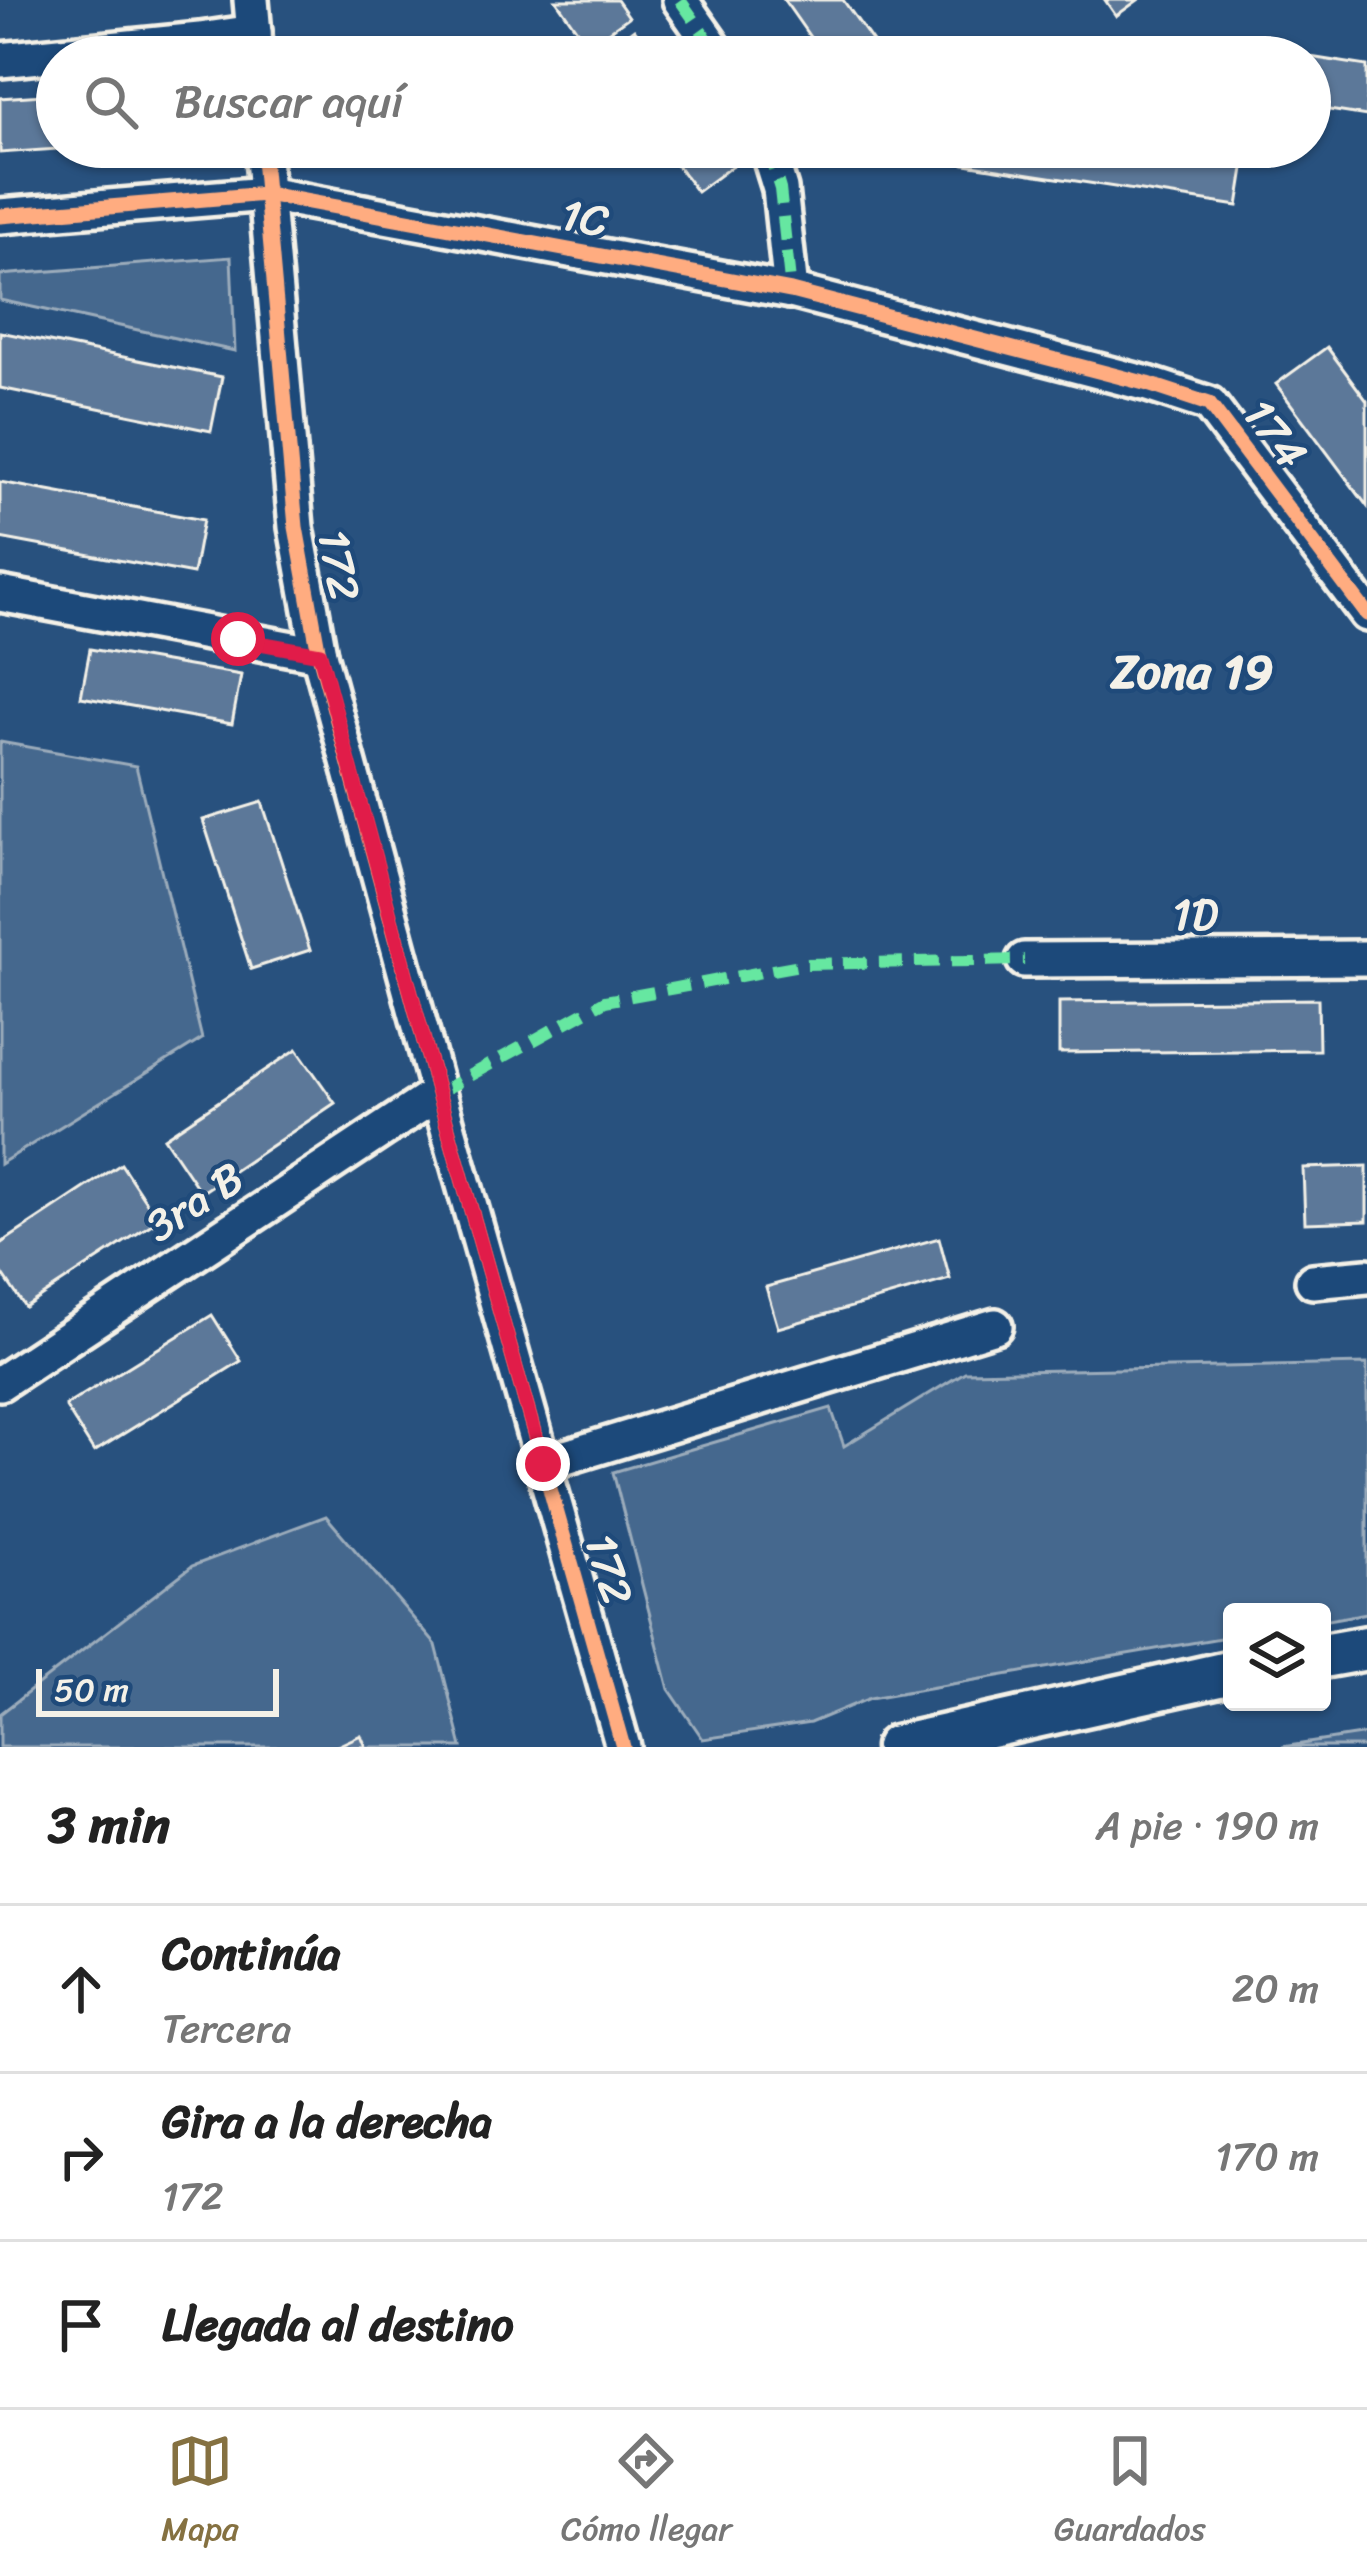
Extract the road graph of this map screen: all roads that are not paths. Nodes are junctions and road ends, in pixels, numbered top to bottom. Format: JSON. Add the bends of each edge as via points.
{"nodes":[{"id":1,"x":680,"y":0,"type":"edge"},
{"id":2,"x":254,"y":30,"type":"edge"},
{"id":3,"x":222,"y":36,"type":"edge"},
{"id":4,"x":705,"y":36,"type":"edge"},
{"id":5,"x":36,"y":56,"type":"edge"},
{"id":6,"x":0,"y":60,"type":"edge"},
{"id":7,"x":264,"y":168,"type":"edge"},
{"id":8,"x":774,"y":168,"type":"edge"},
{"id":9,"x":266,"y":194,"type":"junction"},
{"id":10,"x":0,"y":215,"type":"edge"},
{"id":11,"x":791,"y":291,"type":"junction"},
{"id":12,"x":1148,"y":384,"type":"joint"},
{"id":13,"x":0,"y":594,"type":"edge"},
{"id":14,"x":1367,"y":614,"type":"edge"},
{"id":15,"x":320,"y":654,"type":"junction"},
{"id":16,"x":1367,"y":958,"type":"edge"},
{"id":17,"x":1024,"y":960,"type":"dead end"},
{"id":18,"x":438,"y":1093,"type":"junction"},
{"id":19,"x":1367,"y":1276,"type":"edge"},
{"id":20,"x":1312,"y":1281,"type":"dead end"},
{"id":21,"x":995,"y":1325,"type":"dead end"},
{"id":22,"x":0,"y":1383,"type":"edge"},
{"id":23,"x":543,"y":1464,"type":"junction"},
{"id":24,"x":1367,"y":1648,"type":"edge"},
{"id":25,"x":1331,"y":1654,"type":"edge"},
{"id":26,"x":1223,"y":1674,"type":"edge"},
{"id":27,"x":623,"y":1747,"type":"edge"},
{"id":28,"x":897,"y":1747,"type":"edge"}],
"edges":[{"from":1,"to":4,"type":"street"},
{"from":2,"to":3,"type":"street"},
{"from":5,"to":6,"type":"street"},
{"from":7,"to":9,"type":"street","name":"172"},
{"from":8,"to":11,"type":"street"},
{"from":9,"to":10,"type":"street","name":"1C"},
{"from":9,"to":11,"type":"street","name":"1C"},
{"from":9,"to":15,"type":"street","name":"172","via":[[296,527]]},
{"from":11,"to":12,"type":"street","name":"1C"},
{"from":12,"to":14,"type":"street","name":"174","via":[[1209,404]]},
{"from":13,"to":15,"type":"street"},
{"from":15,"to":18,"type":"street","name":"172"},
{"from":16,"to":17,"type":"street","name":"1D"},
{"from":18,"to":22,"type":"street","name":"3ra B"},
{"from":18,"to":23,"type":"street","name":"172"},
{"from":19,"to":20,"type":"street"},
{"from":21,"to":23,"type":"street"},
{"from":23,"to":27,"type":"street","name":"172"},
{"from":24,"to":25,"type":"main road"},
{"from":26,"to":28,"type":"main road"}]}
